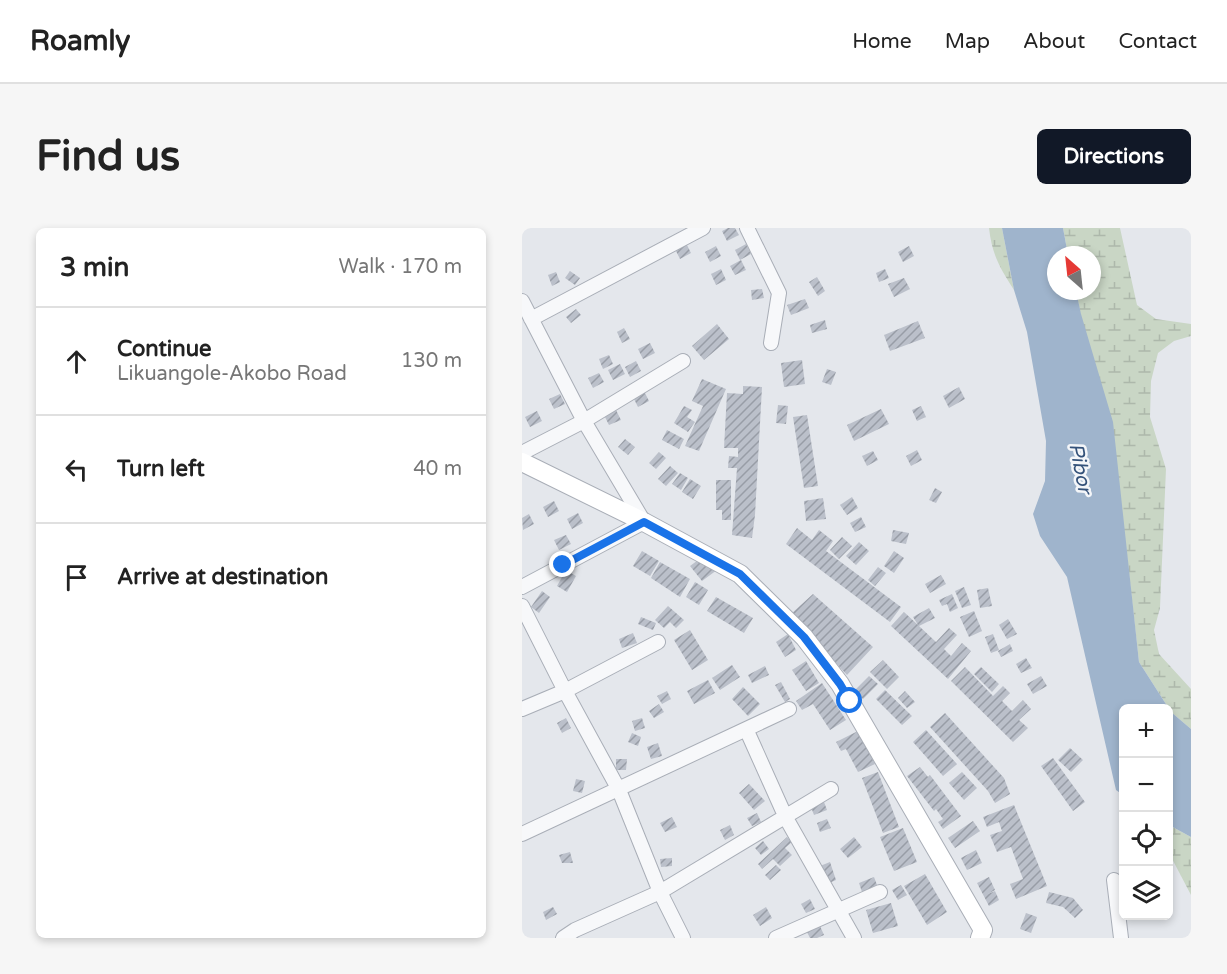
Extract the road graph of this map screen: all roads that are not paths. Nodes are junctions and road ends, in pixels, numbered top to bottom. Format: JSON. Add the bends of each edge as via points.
{"nodes":[{"id":1,"x":703,"y":228,"type":"edge"},
{"id":2,"x":747,"y":228,"type":"edge"},
{"id":3,"x":522,"y":301,"type":"edge"},
{"id":4,"x":531,"y":319,"type":"junction"},
{"id":5,"x":771,"y":343,"type":"dead end"},
{"id":6,"x":683,"y":361,"type":"dead end"},
{"id":7,"x":584,"y":421,"type":"junction"},
{"id":8,"x":522,"y":453,"type":"edge"},
{"id":9,"x":522,"y":462,"type":"edge"},
{"id":10,"x":644,"y":522,"type":"junction"},
{"id":11,"x":522,"y":587,"type":"edge"},
{"id":12,"x":522,"y":606,"type":"edge"},
{"id":13,"x":658,"y":642,"type":"dead end"},
{"id":14,"x":565,"y":691,"type":"junction"},
{"id":15,"x":522,"y":709,"type":"edge"},
{"id":16,"x":789,"y":709,"type":"dead end"},
{"id":17,"x":747,"y":731,"type":"junction"},
{"id":18,"x":831,"y":789,"type":"dead end"},
{"id":19,"x":619,"y":790,"type":"junction"},
{"id":20,"x":786,"y":818,"type":"junction"},
{"id":21,"x":522,"y":834,"type":"edge"},
{"id":22,"x":1114,"y":880,"type":"dead end"},
{"id":23,"x":660,"y":892,"type":"junction"},
{"id":24,"x":880,"y":892,"type":"dead end"},
{"id":25,"x":838,"y":911,"type":"junction"},
{"id":26,"x":983,"y":935,"type":"edge"},
{"id":27,"x":563,"y":938,"type":"edge"},
{"id":28,"x":683,"y":938,"type":"edge"},
{"id":29,"x":776,"y":938,"type":"edge"},
{"id":30,"x":854,"y":938,"type":"edge"},
{"id":31,"x":1121,"y":938,"type":"edge"}],
"edges":[{"from":1,"to":4,"type":"street"},
{"from":2,"to":5,"type":"street","via":[[779,293]]},
{"from":3,"to":4,"type":"street"},
{"from":4,"to":7,"type":"street"},
{"from":6,"to":7,"type":"street"},
{"from":7,"to":8,"type":"street"},
{"from":7,"to":10,"type":"street"},
{"from":9,"to":10,"type":"street"},
{"from":10,"to":11,"type":"street"},
{"from":10,"to":26,"type":"street","via":[[740,574],[804,637],[840,684]]},
{"from":12,"to":14,"type":"street"},
{"from":13,"to":14,"type":"street"},
{"from":14,"to":15,"type":"street"},
{"from":14,"to":19,"type":"street"},
{"from":16,"to":17,"type":"street"},
{"from":17,"to":19,"type":"street"},
{"from":17,"to":20,"type":"street"},
{"from":18,"to":20,"type":"street"},
{"from":19,"to":21,"type":"street"},
{"from":19,"to":23,"type":"street"},
{"from":20,"to":23,"type":"street"},
{"from":20,"to":25,"type":"street"},
{"from":22,"to":31,"type":"street"},
{"from":23,"to":27,"type":"street"},
{"from":23,"to":28,"type":"street"},
{"from":24,"to":25,"type":"street"},
{"from":25,"to":29,"type":"street"},
{"from":25,"to":30,"type":"street"}]}
